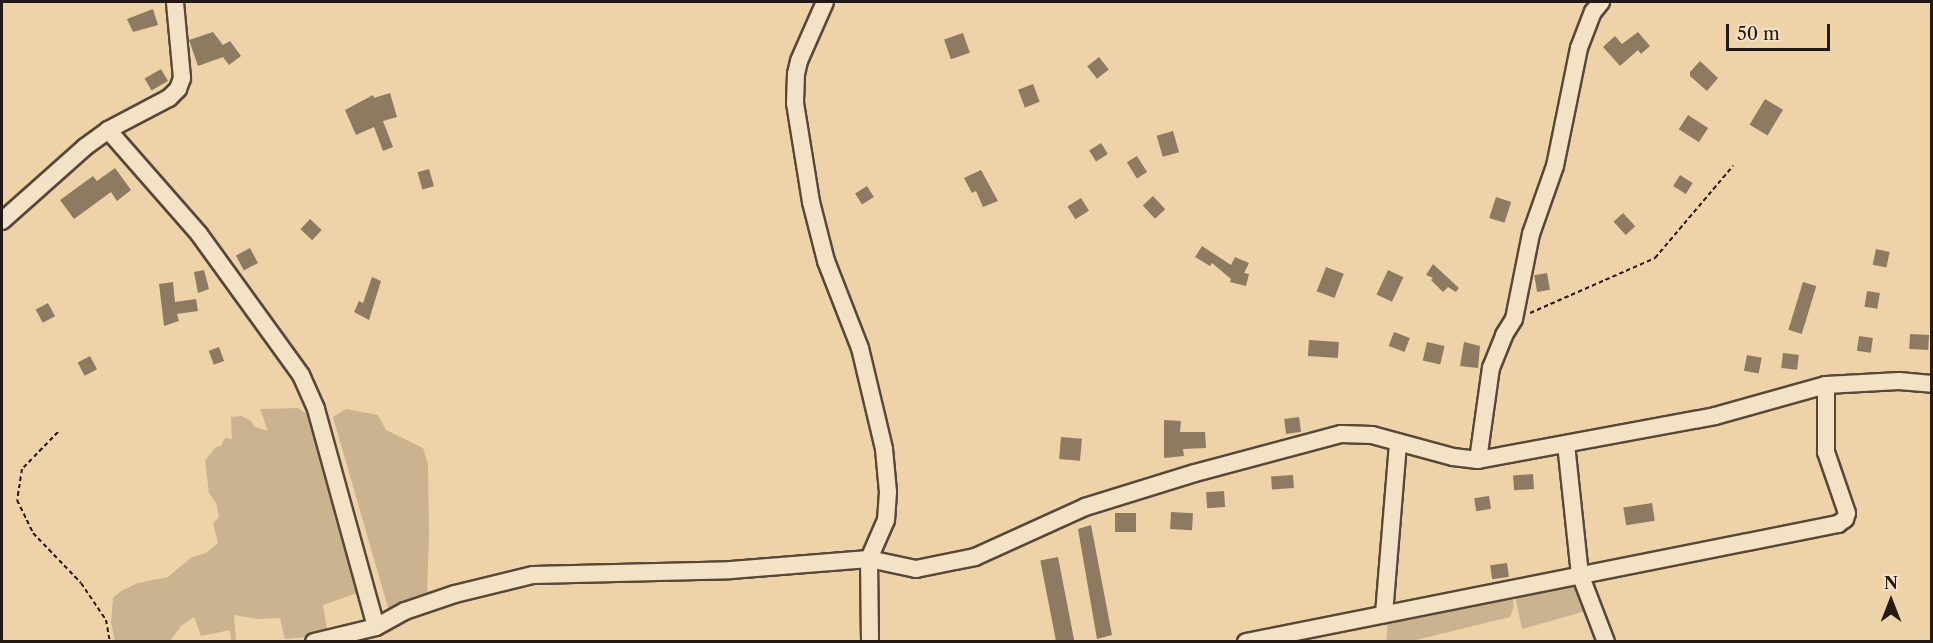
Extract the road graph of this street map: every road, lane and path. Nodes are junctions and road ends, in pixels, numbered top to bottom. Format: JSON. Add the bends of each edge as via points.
{"nodes":[{"id":1,"x":175,"y":2,"type":"edge"},
{"id":2,"x":825,"y":2,"type":"edge"},
{"id":3,"x":1601,"y":2,"type":"edge"},
{"id":4,"x":108,"y":130,"type":"junction"},
{"id":5,"x":1733,"y":166,"type":"dead end"},
{"id":6,"x":2,"y":221,"type":"edge"},
{"id":7,"x":1514,"y":319,"type":"junction"},
{"id":8,"x":1932,"y":384,"type":"edge"},
{"id":9,"x":1826,"y":385,"type":"junction"},
{"id":10,"x":58,"y":432,"type":"dead end"},
{"id":11,"x":1398,"y":442,"type":"junction"},
{"id":12,"x":1566,"y":444,"type":"junction"},
{"id":13,"x":1478,"y":460,"type":"junction"},
{"id":14,"x":869,"y":559,"type":"junction"},
{"id":15,"x":1580,"y":574,"type":"junction"},
{"id":16,"x":1384,"y":614,"type":"junction"},
{"id":17,"x":376,"y":627,"type":"junction"},
{"id":18,"x":110,"y":642,"type":"edge"},
{"id":19,"x":314,"y":642,"type":"edge"},
{"id":20,"x":870,"y":642,"type":"edge"},
{"id":21,"x":1246,"y":642,"type":"edge"},
{"id":22,"x":1606,"y":642,"type":"edge"}],
"edges":[{"from":1,"to":4,"type":"street","via":[[183,78],[178,89],[169,98]]},
{"from":2,"to":14,"type":"street","via":[[799,61],[795,103],[811,202],[824,252],[860,348],[884,448],[888,492],[885,520]]},
{"from":3,"to":7,"type":"street","via":[[1579,48],[1555,166],[1531,234]]},
{"from":4,"to":6,"type":"street"},
{"from":4,"to":17,"type":"street","via":[[199,234],[301,375],[316,410]]},
{"from":5,"to":7,"type":"path","via":[[1655,258]]},
{"from":7,"to":13,"type":"street","via":[[1491,368]]},
{"from":8,"to":9,"type":"street","via":[[1899,381]]},
{"from":9,"to":12,"type":"street","via":[[1715,416]]},
{"from":9,"to":15,"type":"street","via":[[1826,452],[1846,507],[1843,522]]},
{"from":10,"to":18,"type":"path","via":[[22,470],[17,500],[33,533],[81,583],[106,620]]},
{"from":11,"to":13,"type":"street","via":[[1453,458]]},
{"from":11,"to":14,"type":"street","via":[[1372,435],[1341,434],[1195,473],[1085,507],[975,557],[916,569]]},
{"from":11,"to":16,"type":"street"},
{"from":12,"to":13,"type":"street"},
{"from":12,"to":15,"type":"street"},
{"from":14,"to":17,"type":"street","via":[[730,570],[533,575],[455,594],[405,611]]},
{"from":14,"to":20,"type":"street"},
{"from":15,"to":16,"type":"street"},
{"from":15,"to":22,"type":"street"},
{"from":16,"to":21,"type":"street"},
{"from":17,"to":19,"type":"street"}]}
